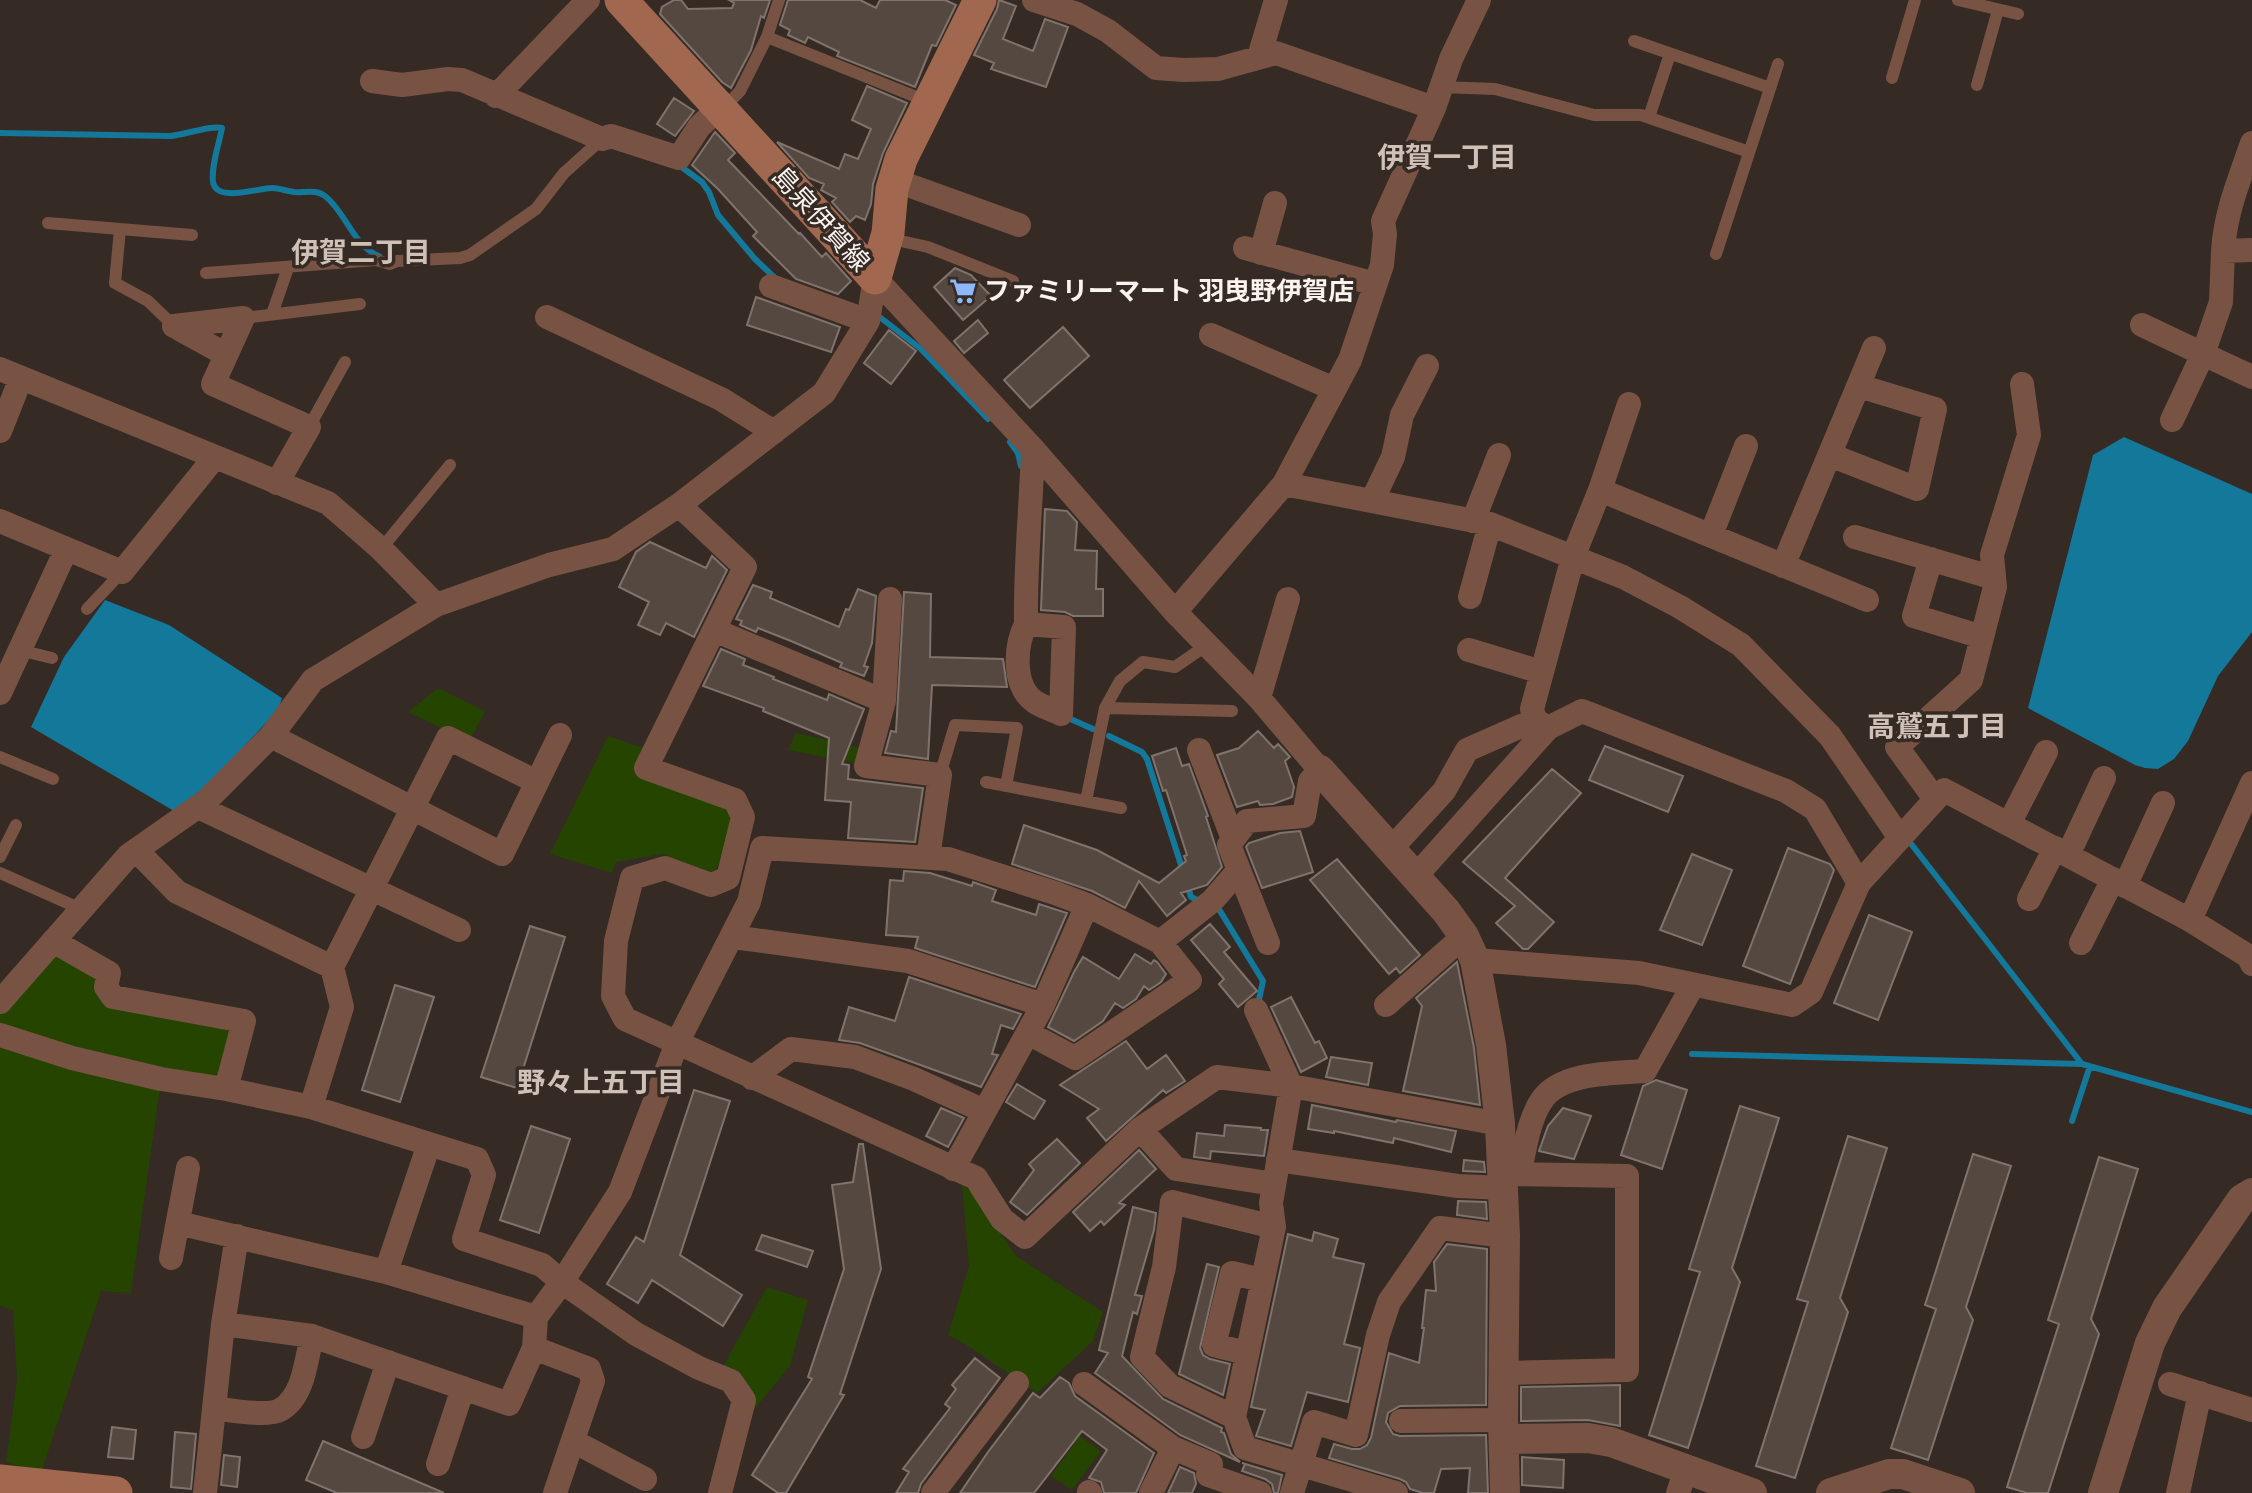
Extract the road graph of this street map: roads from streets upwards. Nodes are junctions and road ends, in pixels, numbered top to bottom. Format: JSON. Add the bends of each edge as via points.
{"nodes":[{"id":1,"x":588,"y":0,"type":"edge"},
{"id":2,"x":621,"y":0,"type":"edge"},
{"id":3,"x":980,"y":0,"type":"edge"},
{"id":4,"x":1034,"y":0,"type":"edge"},
{"id":5,"x":1276,"y":0,"type":"edge"},
{"id":6,"x":1479,"y":0,"type":"edge"},
{"id":7,"x":1259,"y":57,"type":"junction"},
{"id":8,"x":372,"y":81,"type":"dead end"},
{"id":9,"x":495,"y":96,"type":"junction"},
{"id":10,"x":1438,"y":97,"type":"junction"},
{"id":11,"x":720,"y":109,"type":"junction"},
{"id":12,"x":2252,"y":143,"type":"edge"},
{"id":13,"x":894,"y":180,"type":"junction"},
{"id":14,"x":1275,"y":203,"type":"dead end"},
{"id":15,"x":1019,"y":225,"type":"dead end"},
{"id":16,"x":2252,"y":250,"type":"edge"},
{"id":17,"x":2223,"y":251,"type":"junction"},
{"id":18,"x":875,"y":278,"type":"junction"},
{"id":19,"x":1375,"y":284,"type":"junction"},
{"id":20,"x":771,"y":286,"type":"dead end"},
{"id":21,"x":547,"y":317,"type":"dead end"},
{"id":22,"x":868,"y":321,"type":"junction"},
{"id":23,"x":2142,"y":325,"type":"dead end"},
{"id":24,"x":1211,"y":335,"type":"dead end"},
{"id":25,"x":1874,"y":348,"type":"dead end"},
{"id":26,"x":225,"y":354,"type":"junction"},
{"id":27,"x":2203,"y":354,"type":"junction"},
{"id":28,"x":1427,"y":366,"type":"dead end"},
{"id":29,"x":11,"y":373,"type":"edge"},
{"id":30,"x":2252,"y":377,"type":"edge"},
{"id":31,"x":2022,"y":384,"type":"dead end"},
{"id":32,"x":1859,"y":386,"type":"junction"},
{"id":33,"x":1334,"y":389,"type":"junction"},
{"id":34,"x":1629,"y":404,"type":"dead end"},
{"id":35,"x":2172,"y":420,"type":"dead end"},
{"id":36,"x":0,"y":430,"type":"edge"},
{"id":37,"x":775,"y":432,"type":"junction"},
{"id":38,"x":1746,"y":446,"type":"dead end"},
{"id":39,"x":1033,"y":449,"type":"junction"},
{"id":40,"x":1499,"y":455,"type":"dead end"},
{"id":41,"x":1830,"y":455,"type":"junction"},
{"id":42,"x":215,"y":457,"type":"junction"},
{"id":43,"x":277,"y":483,"type":"junction"},
{"id":44,"x":1284,"y":484,"type":"junction"},
{"id":45,"x":1600,"y":490,"type":"junction"},
{"id":46,"x":1372,"y":501,"type":"junction"},
{"id":47,"x":679,"y":505,"type":"junction"},
{"id":48,"x":0,"y":521,"type":"edge"},
{"id":49,"x":1482,"y":523,"type":"junction"},
{"id":50,"x":1711,"y":536,"type":"junction"},
{"id":51,"x":1855,"y":537,"type":"dead end"},
{"id":52,"x":66,"y":550,"type":"junction"},
{"id":53,"x":1573,"y":557,"type":"junction"},
{"id":54,"x":1931,"y":559,"type":"junction"},
{"id":55,"x":1783,"y":566,"type":"junction"},
{"id":56,"x":1994,"y":578,"type":"junction"},
{"id":57,"x":1470,"y":597,"type":"dead end"},
{"id":58,"x":890,"y":598,"type":"dead end"},
{"id":59,"x":1288,"y":599,"type":"dead end"},
{"id":60,"x":1867,"y":600,"type":"dead end"},
{"id":61,"x":436,"y":605,"type":"junction"},
{"id":62,"x":1175,"y":612,"type":"junction"},
{"id":63,"x":1026,"y":624,"type":"dead end"},
{"id":64,"x":714,"y":630,"type":"junction"},
{"id":65,"x":1982,"y":638,"type":"junction"},
{"id":66,"x":10,"y":647,"type":"edge"},
{"id":67,"x":1469,"y":650,"type":"dead end"},
{"id":68,"x":1541,"y":671,"type":"junction"},
{"id":69,"x":0,"y":693,"type":"edge"},
{"id":70,"x":1259,"y":698,"type":"junction"},
{"id":71,"x":884,"y":701,"type":"junction"},
{"id":72,"x":1542,"y":724,"type":"junction"},
{"id":73,"x":561,"y":735,"type":"dead end"},
{"id":74,"x":271,"y":736,"type":"junction"},
{"id":75,"x":1199,"y":750,"type":"dead end"},
{"id":76,"x":2046,"y":752,"type":"dead end"},
{"id":77,"x":1320,"y":770,"type":"junction"},
{"id":78,"x":2104,"y":778,"type":"dead end"},
{"id":79,"x":537,"y":782,"type":"junction"},
{"id":80,"x":2252,"y":783,"type":"edge"},
{"id":81,"x":1936,"y":799,"type":"junction"},
{"id":82,"x":2163,"y":803,"type":"dead end"},
{"id":83,"x":198,"y":807,"type":"junction"},
{"id":84,"x":413,"y":809,"type":"junction"},
{"id":85,"x":2009,"y":824,"type":"junction"},
{"id":86,"x":1900,"y":838,"type":"junction"},
{"id":87,"x":1234,"y":839,"type":"junction"},
{"id":88,"x":136,"y":850,"type":"junction"},
{"id":89,"x":1391,"y":850,"type":"junction"},
{"id":90,"x":2061,"y":852,"type":"junction"},
{"id":91,"x":928,"y":858,"type":"junction"},
{"id":92,"x":1239,"y":870,"type":"junction"},
{"id":93,"x":1415,"y":877,"type":"junction"},
{"id":94,"x":2119,"y":882,"type":"junction"},
{"id":95,"x":1859,"y":883,"type":"junction"},
{"id":96,"x":372,"y":890,"type":"junction"},
{"id":97,"x":2028,"y":899,"type":"dead end"},
{"id":98,"x":1087,"y":905,"type":"junction"},
{"id":99,"x":2190,"y":920,"type":"junction"},
{"id":100,"x":459,"y":930,"type":"dead end"},
{"id":101,"x":733,"y":937,"type":"junction"},
{"id":102,"x":53,"y":941,"type":"junction"},
{"id":103,"x":1160,"y":942,"type":"junction"},
{"id":104,"x":1268,"y":943,"type":"dead end"},
{"id":105,"x":2081,"y":943,"type":"dead end"},
{"id":106,"x":1470,"y":948,"type":"junction"},
{"id":107,"x":2251,"y":955,"type":"edge"},
{"id":108,"x":332,"y":967,"type":"junction"},
{"id":109,"x":1693,"y":985,"type":"junction"},
{"id":110,"x":0,"y":1002,"type":"edge"},
{"id":111,"x":1386,"y":1004,"type":"dead end"},
{"id":112,"x":1044,"y":1005,"type":"junction"},
{"id":113,"x":1256,"y":1010,"type":"dead end"},
{"id":114,"x":1028,"y":1033,"type":"junction"},
{"id":115,"x":0,"y":1035,"type":"edge"},
{"id":116,"x":677,"y":1043,"type":"junction"},
{"id":117,"x":752,"y":1078,"type":"junction"},
{"id":118,"x":1292,"y":1086,"type":"junction"},
{"id":119,"x":226,"y":1089,"type":"junction"},
{"id":120,"x":311,"y":1107,"type":"junction"},
{"id":121,"x":984,"y":1111,"type":"junction"},
{"id":122,"x":1500,"y":1124,"type":"junction"},
{"id":123,"x":1140,"y":1129,"type":"junction"},
{"id":124,"x":429,"y":1144,"type":"junction"},
{"id":125,"x":188,"y":1168,"type":"dead end"},
{"id":126,"x":953,"y":1169,"type":"junction"},
{"id":127,"x":1276,"y":1172,"type":"junction"},
{"id":128,"x":1509,"y":1179,"type":"junction"},
{"id":129,"x":2252,"y":1193,"type":"edge"},
{"id":130,"x":178,"y":1223,"type":"junction"},
{"id":131,"x":1274,"y":1227,"type":"junction"},
{"id":132,"x":237,"y":1236,"type":"junction"},
{"id":133,"x":1505,"y":1236,"type":"junction"},
{"id":134,"x":171,"y":1258,"type":"dead end"},
{"id":135,"x":386,"y":1272,"type":"junction"},
{"id":136,"x":1262,"y":1280,"type":"junction"},
{"id":137,"x":562,"y":1282,"type":"junction"},
{"id":138,"x":536,"y":1317,"type":"junction"},
{"id":139,"x":223,"y":1324,"type":"junction"},
{"id":140,"x":312,"y":1336,"type":"junction"},
{"id":141,"x":534,"y":1348,"type":"junction"},
{"id":142,"x":1246,"y":1353,"type":"junction"},
{"id":143,"x":388,"y":1362,"type":"junction"},
{"id":144,"x":1504,"y":1373,"type":"junction"},
{"id":145,"x":1017,"y":1383,"type":"dead end"},
{"id":146,"x":1084,"y":1384,"type":"dead end"},
{"id":147,"x":2170,"y":1384,"type":"dead end"},
{"id":148,"x":463,"y":1388,"type":"junction"},
{"id":149,"x":2200,"y":1394,"type":"junction"},
{"id":150,"x":214,"y":1408,"type":"junction"},
{"id":151,"x":2252,"y":1410,"type":"edge"},
{"id":152,"x":1234,"y":1417,"type":"junction"},
{"id":153,"x":1401,"y":1421,"type":"dead end"},
{"id":154,"x":1504,"y":1430,"type":"junction"},
{"id":155,"x":363,"y":1437,"type":"dead end"},
{"id":156,"x":573,"y":1441,"type":"junction"},
{"id":157,"x":1173,"y":1448,"type":"junction"},
{"id":158,"x":1245,"y":1448,"type":"junction"},
{"id":159,"x":438,"y":1465,"type":"dead end"},
{"id":160,"x":1302,"y":1465,"type":"junction"},
{"id":161,"x":645,"y":1479,"type":"dead end"},
{"id":162,"x":0,"y":1481,"type":"edge"},
{"id":163,"x":1682,"y":1481,"type":"edge"},
{"id":164,"x":1233,"y":1484,"type":"junction"},
{"id":165,"x":1874,"y":1485,"type":"edge"},
{"id":166,"x":116,"y":1493,"type":"edge"},
{"id":167,"x":205,"y":1493,"type":"edge"},
{"id":168,"x":555,"y":1493,"type":"edge"},
{"id":169,"x":720,"y":1493,"type":"edge"},
{"id":170,"x":933,"y":1493,"type":"edge"},
{"id":171,"x":1151,"y":1493,"type":"edge"},
{"id":172,"x":1260,"y":1493,"type":"edge"},
{"id":173,"x":1292,"y":1493,"type":"edge"},
{"id":174,"x":1396,"y":1493,"type":"edge"},
{"id":175,"x":1505,"y":1493,"type":"edge"},
{"id":176,"x":1752,"y":1493,"type":"edge"},
{"id":177,"x":1831,"y":1493,"type":"edge"},
{"id":178,"x":1960,"y":1493,"type":"edge"},
{"id":179,"x":2103,"y":1493,"type":"edge"},
{"id":180,"x":2178,"y":1493,"type":"edge"}],
"edges":[{"from":1,"to":9,"type":"street"},
{"from":2,"to":11,"type":"main road","name":"島泉伊賀線"},
{"from":3,"to":13,"type":"main road","name":"島泉伊賀線"},
{"from":4,"to":7,"type":"street","via":[[1077,14],[1108,31],[1156,68],[1218,68]]},
{"from":5,"to":7,"type":"street"},
{"from":6,"to":10,"type":"street"},
{"from":7,"to":10,"type":"street","via":[[1276,53]]},
{"from":8,"to":9,"type":"street","via":[[402,85],[461,80]]},
{"from":9,"to":11,"type":"street","via":[[602,139],[611,136],[679,158],[699,127]]},
{"from":10,"to":19,"type":"street","via":[[1383,221],[1382,265]]},
{"from":11,"to":18,"type":"main road","name":"島泉伊賀線"},
{"from":12,"to":17,"type":"street","via":[[2230,206]]},
{"from":13,"to":15,"type":"street"},
{"from":13,"to":18,"type":"main road","name":"島泉伊賀線","via":[[887,238]]},
{"from":14,"to":19,"type":"street","via":[[1253,251]]},
{"from":16,"to":17,"type":"street"},
{"from":17,"to":27,"type":"street","via":[[2221,302]]},
{"from":18,"to":22,"type":"street"},
{"from":18,"to":39,"type":"street"},
{"from":19,"to":33,"type":"street","via":[[1350,360]]},
{"from":20,"to":22,"type":"street"},
{"from":21,"to":37,"type":"street","via":[[722,399]]},
{"from":22,"to":37,"type":"street","via":[[824,393]]},
{"from":23,"to":27,"type":"street"},
{"from":24,"to":33,"type":"street"},
{"from":25,"to":32,"type":"street"},
{"from":26,"to":26,"type":"street","via":[[243,318],[174,326]]},
{"from":26,"to":43,"type":"street","via":[[213,384],[309,427]]},
{"from":27,"to":30,"type":"street"},
{"from":27,"to":35,"type":"street"},
{"from":28,"to":46,"type":"street","via":[[1402,415],[1393,457]]},
{"from":29,"to":36,"type":"street"},
{"from":29,"to":42,"type":"street"},
{"from":31,"to":56,"type":"street","via":[[2029,435],[1992,555]]},
{"from":32,"to":41,"type":"street"},
{"from":32,"to":41,"type":"street","via":[[1935,409],[1917,489]]},
{"from":33,"to":44,"type":"street"},
{"from":34,"to":45,"type":"street"},
{"from":37,"to":47,"type":"street"},
{"from":38,"to":50,"type":"street"},
{"from":39,"to":62,"type":"street"},
{"from":39,"to":63,"type":"street"},
{"from":40,"to":49,"type":"street"},
{"from":41,"to":55,"type":"street"},
{"from":42,"to":43,"type":"street"},
{"from":42,"to":52,"type":"street","via":[[122,572]]},
{"from":43,"to":61,"type":"street","via":[[328,503]]},
{"from":44,"to":46,"type":"street"},
{"from":44,"to":62,"type":"street"},
{"from":45,"to":50,"type":"street"},
{"from":45,"to":53,"type":"street"},
{"from":46,"to":49,"type":"street"},
{"from":47,"to":61,"type":"street","via":[[613,549],[550,565]]},
{"from":47,"to":64,"type":"street","via":[[745,567]]},
{"from":48,"to":52,"type":"street"},
{"from":49,"to":53,"type":"street"},
{"from":49,"to":57,"type":"street"},
{"from":50,"to":55,"type":"street"},
{"from":51,"to":54,"type":"street"},
{"from":52,"to":66,"type":"street"},
{"from":53,"to":68,"type":"street"},
{"from":53,"to":86,"type":"street","via":[[1623,577],[1741,645],[1830,736]]},
{"from":54,"to":56,"type":"street"},
{"from":54,"to":65,"type":"street","via":[[1914,616]]},
{"from":55,"to":60,"type":"street"},
{"from":56,"to":65,"type":"street"},
{"from":58,"to":71,"type":"street"},
{"from":59,"to":70,"type":"street"},
{"from":61,"to":74,"type":"street","via":[[313,680]]},
{"from":62,"to":70,"type":"street"},
{"from":64,"to":71,"type":"street"},
{"from":64,"to":116,"type":"street","via":[[646,768],[735,800],[743,817],[728,878],[710,885],[665,868],[632,877],[616,941],[613,996],[625,1018]]},
{"from":65,"to":81,"type":"street","via":[[1971,680],[1897,747]]},
{"from":66,"to":69,"type":"street"},
{"from":67,"to":68,"type":"street"},
{"from":68,"to":72,"type":"street","via":[[1532,709]]},
{"from":70,"to":77,"type":"street"},
{"from":71,"to":91,"type":"street","via":[[866,766],[940,775]]},
{"from":72,"to":89,"type":"street","via":[[1467,750],[1444,791]]},
{"from":72,"to":93,"type":"street"},
{"from":72,"to":95,"type":"street","via":[[1582,711],[1786,791],[1815,809]]},
{"from":73,"to":79,"type":"street"},
{"from":74,"to":83,"type":"street"},
{"from":74,"to":84,"type":"street"},
{"from":75,"to":87,"type":"street"},
{"from":76,"to":85,"type":"street"},
{"from":77,"to":87,"type":"street","via":[[1310,781],[1304,816],[1247,821]]},
{"from":77,"to":89,"type":"street"},
{"from":78,"to":90,"type":"street"},
{"from":79,"to":84,"type":"street","via":[[448,738]]},
{"from":79,"to":84,"type":"street","via":[[502,854]]},
{"from":80,"to":99,"type":"street"},
{"from":81,"to":85,"type":"street","via":[[1944,790]]},
{"from":81,"to":86,"type":"street"},
{"from":82,"to":94,"type":"street"},
{"from":83,"to":88,"type":"street"},
{"from":83,"to":96,"type":"street"},
{"from":84,"to":96,"type":"street"},
{"from":85,"to":90,"type":"street"},
{"from":86,"to":95,"type":"street"},
{"from":87,"to":92,"type":"street","via":[[1229,845]]},
{"from":88,"to":102,"type":"street"},
{"from":88,"to":108,"type":"street","via":[[177,892]]},
{"from":89,"to":93,"type":"street"},
{"from":90,"to":94,"type":"street"},
{"from":90,"to":97,"type":"street"},
{"from":91,"to":98,"type":"street","via":[[948,859]]},
{"from":91,"to":101,"type":"street","via":[[762,848],[749,902]]},
{"from":92,"to":103,"type":"street","via":[[1212,901]]},
{"from":92,"to":104,"type":"street"},
{"from":93,"to":106,"type":"street","via":[[1446,911]]},
{"from":94,"to":99,"type":"street"},
{"from":94,"to":105,"type":"street"},
{"from":95,"to":109,"type":"street","via":[[1811,992],[1792,1005]]},
{"from":96,"to":100,"type":"street"},
{"from":96,"to":108,"type":"street"},
{"from":98,"to":103,"type":"street"},
{"from":98,"to":112,"type":"street"},
{"from":99,"to":107,"type":"street"},
{"from":101,"to":112,"type":"street","via":[[908,961]]},
{"from":101,"to":116,"type":"street"},
{"from":102,"to":110,"type":"street"},
{"from":102,"to":119,"type":"street","via":[[109,973],[106,987],[113,997],[244,1021]]},
{"from":103,"to":114,"type":"street","via":[[1190,980],[1075,1058]]},
{"from":106,"to":109,"type":"street"},
{"from":106,"to":111,"type":"street"},
{"from":106,"to":122,"type":"street","via":[[1491,1045]]},
{"from":108,"to":120,"type":"street","via":[[342,1007]]},
{"from":109,"to":128,"type":"street","via":[[1645,1071],[1588,1075],[1557,1086],[1542,1099]]},
{"from":112,"to":114,"type":"street"},
{"from":113,"to":118,"type":"street"},
{"from":114,"to":121,"type":"street"},
{"from":115,"to":119,"type":"street","via":[[72,1058]]},
{"from":116,"to":117,"type":"street"},
{"from":116,"to":137,"type":"street","via":[[620,1192]]},
{"from":117,"to":121,"type":"street","via":[[790,1049],[855,1057]]},
{"from":117,"to":126,"type":"street"},
{"from":118,"to":122,"type":"street"},
{"from":118,"to":123,"type":"street","via":[[1217,1077]]},
{"from":118,"to":127,"type":"street"},
{"from":119,"to":120,"type":"street"},
{"from":120,"to":124,"type":"street"},
{"from":121,"to":126,"type":"street"},
{"from":122,"to":128,"type":"street"},
{"from":123,"to":126,"type":"street","via":[[1025,1237],[1002,1219],[976,1178]]},
{"from":123,"to":127,"type":"street","via":[[1176,1169]]},
{"from":124,"to":135,"type":"street"},
{"from":124,"to":137,"type":"street","via":[[477,1159],[484,1175],[464,1239],[542,1265]]},
{"from":125,"to":130,"type":"street"},
{"from":127,"to":128,"type":"street","via":[[1458,1186]]},
{"from":127,"to":131,"type":"street","via":[[1271,1202]]},
{"from":128,"to":133,"type":"street"},
{"from":128,"to":144,"type":"street","via":[[1627,1176],[1627,1370]]},
{"from":129,"to":179,"type":"street","via":[[2242,1199],[2167,1308],[2150,1343]]},
{"from":130,"to":132,"type":"street"},
{"from":130,"to":134,"type":"street"},
{"from":131,"to":136,"type":"street"},
{"from":131,"to":152,"type":"street","via":[[1172,1202],[1164,1267],[1142,1357],[1170,1386]]},
{"from":132,"to":135,"type":"street"},
{"from":132,"to":139,"type":"street"},
{"from":133,"to":144,"type":"street"},
{"from":133,"to":160,"type":"street","via":[[1440,1228],[1389,1302],[1356,1434],[1314,1422]]},
{"from":135,"to":138,"type":"street"},
{"from":136,"to":142,"type":"street"},
{"from":136,"to":142,"type":"street","via":[[1232,1273],[1214,1345]]},
{"from":137,"to":138,"type":"street"},
{"from":137,"to":169,"type":"street","via":[[636,1334],[732,1381],[744,1400]]},
{"from":138,"to":141,"type":"street"},
{"from":139,"to":140,"type":"street"},
{"from":139,"to":150,"type":"street"},
{"from":140,"to":143,"type":"street"},
{"from":140,"to":150,"type":"street","via":[[297,1394],[279,1411]]},
{"from":141,"to":148,"type":"street","via":[[509,1404]]},
{"from":141,"to":156,"type":"street","via":[[589,1369],[593,1381]]},
{"from":142,"to":152,"type":"street"},
{"from":143,"to":148,"type":"street"},
{"from":143,"to":155,"type":"street"},
{"from":144,"to":154,"type":"street"},
{"from":145,"to":170,"type":"street"},
{"from":146,"to":157,"type":"street"},
{"from":147,"to":149,"type":"street"},
{"from":148,"to":159,"type":"street"},
{"from":149,"to":151,"type":"street"},
{"from":149,"to":180,"type":"street"},
{"from":150,"to":167,"type":"street"},
{"from":152,"to":158,"type":"street"},
{"from":153,"to":154,"type":"street"},
{"from":154,"to":163,"type":"street","via":[[1611,1442]]},
{"from":154,"to":175,"type":"street"},
{"from":156,"to":161,"type":"street"},
{"from":156,"to":168,"type":"street"},
{"from":157,"to":164,"type":"street","via":[[1211,1464],[1208,1475]]},
{"from":157,"to":171,"type":"street"},
{"from":158,"to":160,"type":"street"},
{"from":158,"to":164,"type":"street"},
{"from":160,"to":173,"type":"street"},
{"from":160,"to":174,"type":"street"},
{"from":162,"to":166,"type":"main road"},
{"from":163,"to":176,"type":"street"},
{"from":164,"to":172,"type":"street"},
{"from":165,"to":177,"type":"street"},
{"from":165,"to":178,"type":"street","via":[[1889,1474],[1903,1474]]}]}
